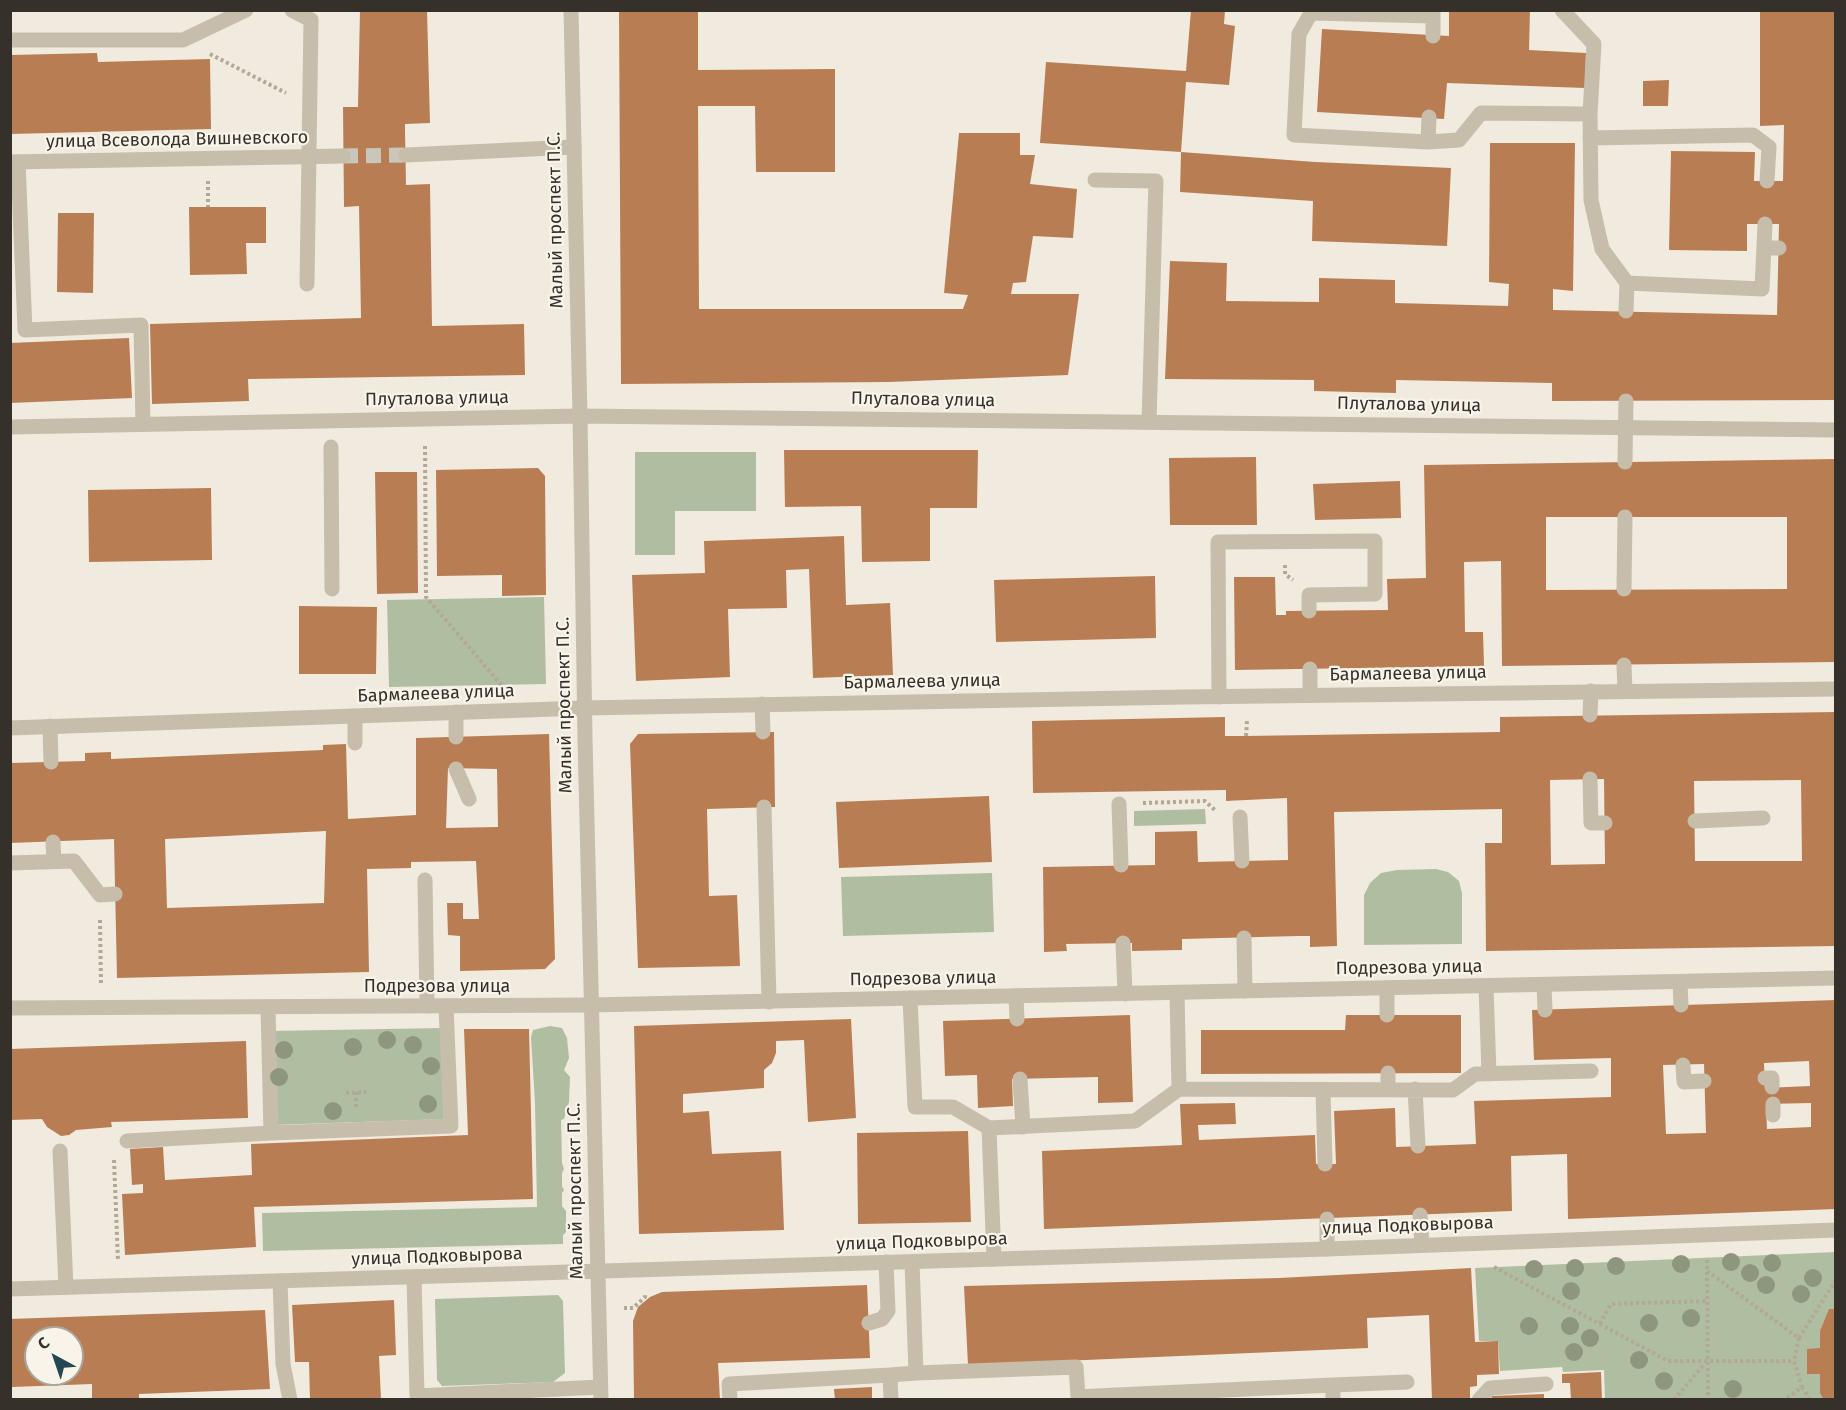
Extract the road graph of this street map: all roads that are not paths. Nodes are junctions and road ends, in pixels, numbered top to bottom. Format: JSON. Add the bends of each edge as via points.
{"nodes":[{"id":1,"x":246,"y":10,"type":"edge"},
{"id":2,"x":292,"y":10,"type":"edge"},
{"id":3,"x":571,"y":10,"type":"edge"},
{"id":4,"x":1562,"y":10,"type":"edge"},
{"id":5,"x":1311,"y":12,"type":"edge"},
{"id":6,"x":1433,"y":13,"type":"edge"},
{"id":7,"x":1433,"y":36,"type":"dead end"},
{"id":8,"x":10,"y":40,"type":"edge"},
{"id":9,"x":1590,"y":114,"type":"junction"},
{"id":10,"x":1429,"y":117,"type":"dead end"},
{"id":11,"x":1590,"y":138,"type":"junction"},
{"id":12,"x":1428,"y":142,"type":"junction"},
{"id":13,"x":574,"y":147,"type":"junction"},
{"id":14,"x":405,"y":154,"type":"tunnel mouth"},
{"id":15,"x":344,"y":156,"type":"tunnel mouth"},
{"id":16,"x":309,"y":157,"type":"junction"},
{"id":17,"x":14,"y":162,"type":"edge"},
{"id":18,"x":1095,"y":180,"type":"dead end"},
{"id":19,"x":1767,"y":181,"type":"dead end"},
{"id":20,"x":1765,"y":224,"type":"dead end"},
{"id":21,"x":1627,"y":283,"type":"junction"},
{"id":22,"x":307,"y":284,"type":"dead end"},
{"id":23,"x":1626,"y":311,"type":"dead end"},
{"id":24,"x":17,"y":318,"type":"edge"},
{"id":25,"x":1626,"y":401,"type":"dead end"},
{"id":26,"x":580,"y":416,"type":"junction"},
{"id":27,"x":1149,"y":422,"type":"junction"},
{"id":28,"x":143,"y":424,"type":"junction"},
{"id":29,"x":1625,"y":426,"type":"junction"},
{"id":30,"x":10,"y":427,"type":"edge"},
{"id":31,"x":1836,"y":430,"type":"edge"},
{"id":32,"x":331,"y":447,"type":"dead end"},
{"id":33,"x":1626,"y":462,"type":"dead end"},
{"id":34,"x":1625,"y":517,"type":"dead end"},
{"id":35,"x":1624,"y":589,"type":"dead end"},
{"id":36,"x":332,"y":590,"type":"dead end"},
{"id":37,"x":1309,"y":611,"type":"dead end"},
{"id":38,"x":1624,"y":665,"type":"dead end"},
{"id":39,"x":1310,"y":669,"type":"dead end"},
{"id":40,"x":1836,"y":689,"type":"edge"},
{"id":41,"x":1591,"y":691,"type":"junction"},
{"id":42,"x":1624,"y":691,"type":"junction"},
{"id":43,"x":1310,"y":695,"type":"junction"},
{"id":44,"x":1220,"y":697,"type":"junction"},
{"id":45,"x":762,"y":705,"type":"junction"},
{"id":46,"x":584,"y":708,"type":"junction"},
{"id":47,"x":456,"y":712,"type":"junction"},
{"id":48,"x":1590,"y":715,"type":"dead end"},
{"id":49,"x":355,"y":716,"type":"junction"},
{"id":50,"x":50,"y":726,"type":"junction"},
{"id":51,"x":10,"y":728,"type":"edge"},
{"id":52,"x":763,"y":732,"type":"dead end"},
{"id":53,"x":456,"y":737,"type":"dead end"},
{"id":54,"x":355,"y":743,"type":"dead end"},
{"id":55,"x":51,"y":762,"type":"dead end"},
{"id":56,"x":456,"y":769,"type":"dead end"},
{"id":57,"x":1590,"y":779,"type":"dead end"},
{"id":58,"x":469,"y":799,"type":"dead end"},
{"id":59,"x":1119,"y":804,"type":"road end"},
{"id":60,"x":764,"y":807,"type":"dead end"},
{"id":61,"x":1240,"y":817,"type":"road end"},
{"id":62,"x":1763,"y":818,"type":"dead end"},
{"id":63,"x":1695,"y":821,"type":"dead end"},
{"id":64,"x":1605,"y":824,"type":"dead end"},
{"id":65,"x":53,"y":842,"type":"dead end"},
{"id":66,"x":54,"y":861,"type":"junction"},
{"id":67,"x":1242,"y":861,"type":"dead end"},
{"id":68,"x":10,"y":863,"type":"edge"},
{"id":69,"x":1121,"y":865,"type":"dead end"},
{"id":70,"x":426,"y":880,"type":"dead end"},
{"id":71,"x":108,"y":895,"type":"road end"},
{"id":72,"x":1244,"y":938,"type":"dead end"},
{"id":73,"x":1123,"y":943,"type":"dead end"},
{"id":74,"x":1836,"y":978,"type":"edge"},
{"id":75,"x":1680,"y":982,"type":"junction"},
{"id":76,"x":1544,"y":985,"type":"junction"},
{"id":77,"x":1486,"y":986,"type":"junction"},
{"id":78,"x":1387,"y":988,"type":"junction"},
{"id":79,"x":1245,"y":991,"type":"junction"},
{"id":80,"x":1177,"y":993,"type":"junction"},
{"id":81,"x":1125,"y":994,"type":"junction"},
{"id":82,"x":1016,"y":996,"type":"junction"},
{"id":83,"x":910,"y":998,"type":"junction"},
{"id":84,"x":769,"y":1002,"type":"junction"},
{"id":85,"x":591,"y":1005,"type":"junction"},
{"id":86,"x":1681,"y":1005,"type":"dead end"},
{"id":87,"x":427,"y":1006,"type":"junction"},
{"id":88,"x":446,"y":1006,"type":"junction"},
{"id":89,"x":268,"y":1007,"type":"junction"},
{"id":90,"x":10,"y":1008,"type":"edge"},
{"id":91,"x":1545,"y":1010,"type":"dead end"},
{"id":92,"x":1387,"y":1015,"type":"dead end"},
{"id":93,"x":1017,"y":1018,"type":"dead end"},
{"id":94,"x":1683,"y":1065,"type":"dead end"},
{"id":95,"x":1591,"y":1071,"type":"dead end"},
{"id":96,"x":1388,"y":1073,"type":"dead end"},
{"id":97,"x":1489,"y":1074,"type":"junction"},
{"id":98,"x":1020,"y":1079,"type":"dead end"},
{"id":99,"x":1704,"y":1081,"type":"dead end"},
{"id":100,"x":1179,"y":1089,"type":"junction"},
{"id":101,"x":1415,"y":1089,"type":"junction"},
{"id":102,"x":1323,"y":1090,"type":"junction"},
{"id":103,"x":1388,"y":1090,"type":"junction"},
{"id":104,"x":1023,"y":1127,"type":"junction"},
{"id":105,"x":989,"y":1128,"type":"junction"},
{"id":106,"x":271,"y":1133,"type":"junction"},
{"id":107,"x":127,"y":1141,"type":"road end"},
{"id":108,"x":1418,"y":1146,"type":"dead end"},
{"id":109,"x":60,"y":1151,"type":"dead end"},
{"id":110,"x":1325,"y":1164,"type":"dead end"},
{"id":111,"x":1420,"y":1215,"type":"dead end"},
{"id":112,"x":1327,"y":1219,"type":"dead end"},
{"id":113,"x":1836,"y":1230,"type":"edge"},
{"id":114,"x":1422,"y":1245,"type":"junction"},
{"id":115,"x":1328,"y":1249,"type":"junction"},
{"id":116,"x":994,"y":1259,"type":"junction"},
{"id":117,"x":886,"y":1262,"type":"junction"},
{"id":118,"x":912,"y":1262,"type":"junction"},
{"id":119,"x":598,"y":1272,"type":"junction"},
{"id":120,"x":414,"y":1277,"type":"junction"},
{"id":121,"x":280,"y":1281,"type":"junction"},
{"id":122,"x":66,"y":1287,"type":"junction"},
{"id":123,"x":10,"y":1289,"type":"edge"},
{"id":124,"x":869,"y":1323,"type":"dead end"},
{"id":125,"x":916,"y":1373,"type":"junction"},
{"id":126,"x":890,"y":1375,"type":"junction"},
{"id":127,"x":1407,"y":1382,"type":"dead end"},
{"id":128,"x":1546,"y":1384,"type":"dead end"},
{"id":129,"x":1333,"y":1392,"type":"edge"},
{"id":130,"x":601,"y":1394,"type":"edge"},
{"id":131,"x":1116,"y":1397,"type":"edge"},
{"id":132,"x":290,"y":1400,"type":"edge"},
{"id":133,"x":730,"y":1400,"type":"edge"},
{"id":134,"x":891,"y":1400,"type":"edge"},
{"id":135,"x":1479,"y":1400,"type":"edge"}],
"edges":[{"from":1,"to":8,"type":"street","via":[[183,40]]},
{"from":2,"to":16,"type":"street","via":[[310,20]]},
{"from":3,"to":13,"type":"street","name":"Малый проспект П.С."},
{"from":4,"to":9,"type":"street","via":[[1594,44]]},
{"from":5,"to":6,"type":"street"},
{"from":5,"to":12,"type":"street","via":[[1299,34],[1294,135]]},
{"from":6,"to":7,"type":"street"},
{"from":9,"to":11,"type":"street"},
{"from":9,"to":12,"type":"street","via":[[1481,113],[1459,140]]},
{"from":10,"to":12,"type":"street"},
{"from":11,"to":19,"type":"street","via":[[1753,135],[1769,147]]},
{"from":11,"to":21,"type":"street","via":[[1591,200],[1602,249]]},
{"from":13,"to":14,"type":"street"},
{"from":13,"to":26,"type":"street","name":"Малый проспект П.С."},
{"from":15,"to":16,"type":"street","name":"улица Всеволода Вишневского"},
{"from":16,"to":17,"type":"street","name":"улица Всеволода Вишневского"},
{"from":16,"to":22,"type":"street"},
{"from":17,"to":24,"type":"street"},
{"from":18,"to":27,"type":"street","via":[[1156,181]]},
{"from":20,"to":21,"type":"street","via":[[1771,248],[1762,289]]},
{"from":21,"to":23,"type":"street"},
{"from":24,"to":28,"type":"street","via":[[25,330],[141,325]]},
{"from":25,"to":29,"type":"street"},
{"from":26,"to":27,"type":"street","name":"Плуталова улица"},
{"from":26,"to":28,"type":"street","name":"Плуталова улица"},
{"from":26,"to":46,"type":"street","name":"Малый проспект П.С."},
{"from":27,"to":29,"type":"street","name":"Плуталова улица"},
{"from":28,"to":30,"type":"street","name":"Плуталова улица"},
{"from":29,"to":31,"type":"street","name":"Плуталова улица"},
{"from":29,"to":33,"type":"street"},
{"from":32,"to":36,"type":"street"},
{"from":34,"to":35,"type":"street"},
{"from":37,"to":44,"type":"street","via":[[1309,595],[1375,594],[1375,541],[1218,543]]},
{"from":38,"to":42,"type":"street"},
{"from":39,"to":43,"type":"street"},
{"from":40,"to":42,"type":"street","name":"Бармалеева улица"},
{"from":41,"to":42,"type":"street","name":"Бармалеева улица"},
{"from":41,"to":43,"type":"street","name":"Бармалеева улица"},
{"from":41,"to":48,"type":"street"},
{"from":43,"to":44,"type":"street","name":"Бармалеева улица"},
{"from":44,"to":45,"type":"street","name":"Бармалеева улица"},
{"from":45,"to":46,"type":"street","name":"Бармалеева улица"},
{"from":45,"to":52,"type":"street"},
{"from":46,"to":47,"type":"street","name":"Бармалеева улица"},
{"from":46,"to":85,"type":"street","name":"Малый проспект П.С."},
{"from":47,"to":49,"type":"street","name":"Бармалеева улица"},
{"from":47,"to":53,"type":"street"},
{"from":49,"to":50,"type":"street","name":"Бармалеева улица"},
{"from":49,"to":54,"type":"street"},
{"from":50,"to":51,"type":"street","name":"Бармалеева улица"},
{"from":50,"to":55,"type":"street"},
{"from":56,"to":58,"type":"street"},
{"from":57,"to":64,"type":"street","via":[[1591,824]]},
{"from":59,"to":69,"type":"street"},
{"from":60,"to":84,"type":"street"},
{"from":61,"to":67,"type":"street"},
{"from":62,"to":63,"type":"street"},
{"from":65,"to":66,"type":"street"},
{"from":66,"to":68,"type":"street"},
{"from":66,"to":71,"type":"street","via":[[74,861]]},
{"from":70,"to":87,"type":"street"},
{"from":72,"to":79,"type":"street"},
{"from":73,"to":81,"type":"street"},
{"from":74,"to":75,"type":"street","name":"Подрезова улица"},
{"from":75,"to":76,"type":"street","name":"Подрезова улица"},
{"from":75,"to":86,"type":"street"},
{"from":76,"to":77,"type":"street","name":"Подрезова улица"},
{"from":76,"to":91,"type":"street"},
{"from":77,"to":78,"type":"street","name":"Подрезова улица"},
{"from":77,"to":97,"type":"street"},
{"from":78,"to":79,"type":"street","name":"Подрезова улица"},
{"from":78,"to":92,"type":"street"},
{"from":79,"to":80,"type":"street","name":"Подрезова улица"},
{"from":80,"to":81,"type":"street","name":"Подрезова улица"},
{"from":80,"to":100,"type":"street"},
{"from":81,"to":82,"type":"street","name":"Подрезова улица"},
{"from":82,"to":83,"type":"street","name":"Подрезова улица"},
{"from":82,"to":93,"type":"street"},
{"from":83,"to":84,"type":"street","name":"Подрезова улица"},
{"from":83,"to":105,"type":"street","via":[[915,1107],[953,1107]]},
{"from":84,"to":85,"type":"street","name":"Подрезова улица"},
{"from":85,"to":88,"type":"street","name":"Подрезова улица"},
{"from":85,"to":119,"type":"street","name":"Малый проспект П.С."},
{"from":87,"to":88,"type":"street","name":"Подрезова улица"},
{"from":87,"to":89,"type":"street","name":"Подрезова улица"},
{"from":88,"to":106,"type":"street","via":[[451,1126]]},
{"from":89,"to":90,"type":"street","name":"Подрезова улица"},
{"from":89,"to":106,"type":"street"},
{"from":94,"to":99,"type":"street","via":[[1684,1082]]},
{"from":95,"to":97,"type":"street","via":[[1547,1066]]},
{"from":96,"to":103,"type":"street"},
{"from":97,"to":101,"type":"street","via":[[1475,1074],[1453,1090]]},
{"from":98,"to":104,"type":"street"},
{"from":100,"to":102,"type":"street"},
{"from":100,"to":104,"type":"street","via":[[1135,1121]]},
{"from":101,"to":103,"type":"street"},
{"from":101,"to":108,"type":"street"},
{"from":102,"to":103,"type":"street"},
{"from":102,"to":110,"type":"street"},
{"from":104,"to":105,"type":"street"},
{"from":105,"to":116,"type":"street"},
{"from":106,"to":107,"type":"street"},
{"from":109,"to":122,"type":"street"},
{"from":111,"to":114,"type":"street"},
{"from":112,"to":115,"type":"street"},
{"from":113,"to":114,"type":"street","name":"улица Подковырова"},
{"from":114,"to":115,"type":"street","name":"улица Подковырова"},
{"from":115,"to":116,"type":"street","name":"улица Подковырова"},
{"from":116,"to":118,"type":"street","name":"улица Подковырова"},
{"from":117,"to":118,"type":"street","name":"улица Подковырова"},
{"from":117,"to":119,"type":"street","name":"улица Подковырова"},
{"from":117,"to":124,"type":"street","via":[[888,1311],[882,1319]]},
{"from":118,"to":125,"type":"street"},
{"from":119,"to":120,"type":"street","name":"улица Подковырова"},
{"from":119,"to":130,"type":"street","name":"Малый проспект П.С."},
{"from":120,"to":121,"type":"street","name":"улица Подковырова"},
{"from":120,"to":130,"type":"street","via":[[417,1396]]},
{"from":121,"to":122,"type":"street","name":"улица Подковырова"},
{"from":121,"to":132,"type":"street","via":[[283,1364]]},
{"from":122,"to":123,"type":"street","name":"улица Подковырова"},
{"from":125,"to":126,"type":"street"},
{"from":125,"to":131,"type":"street","via":[[1076,1367],[1078,1397]]},
{"from":126,"to":133,"type":"street","via":[[729,1384]]},
{"from":126,"to":134,"type":"street"},
{"from":127,"to":129,"type":"street"},
{"from":128,"to":135,"type":"street","via":[[1490,1388]]},
{"from":129,"to":131,"type":"street"}]}
